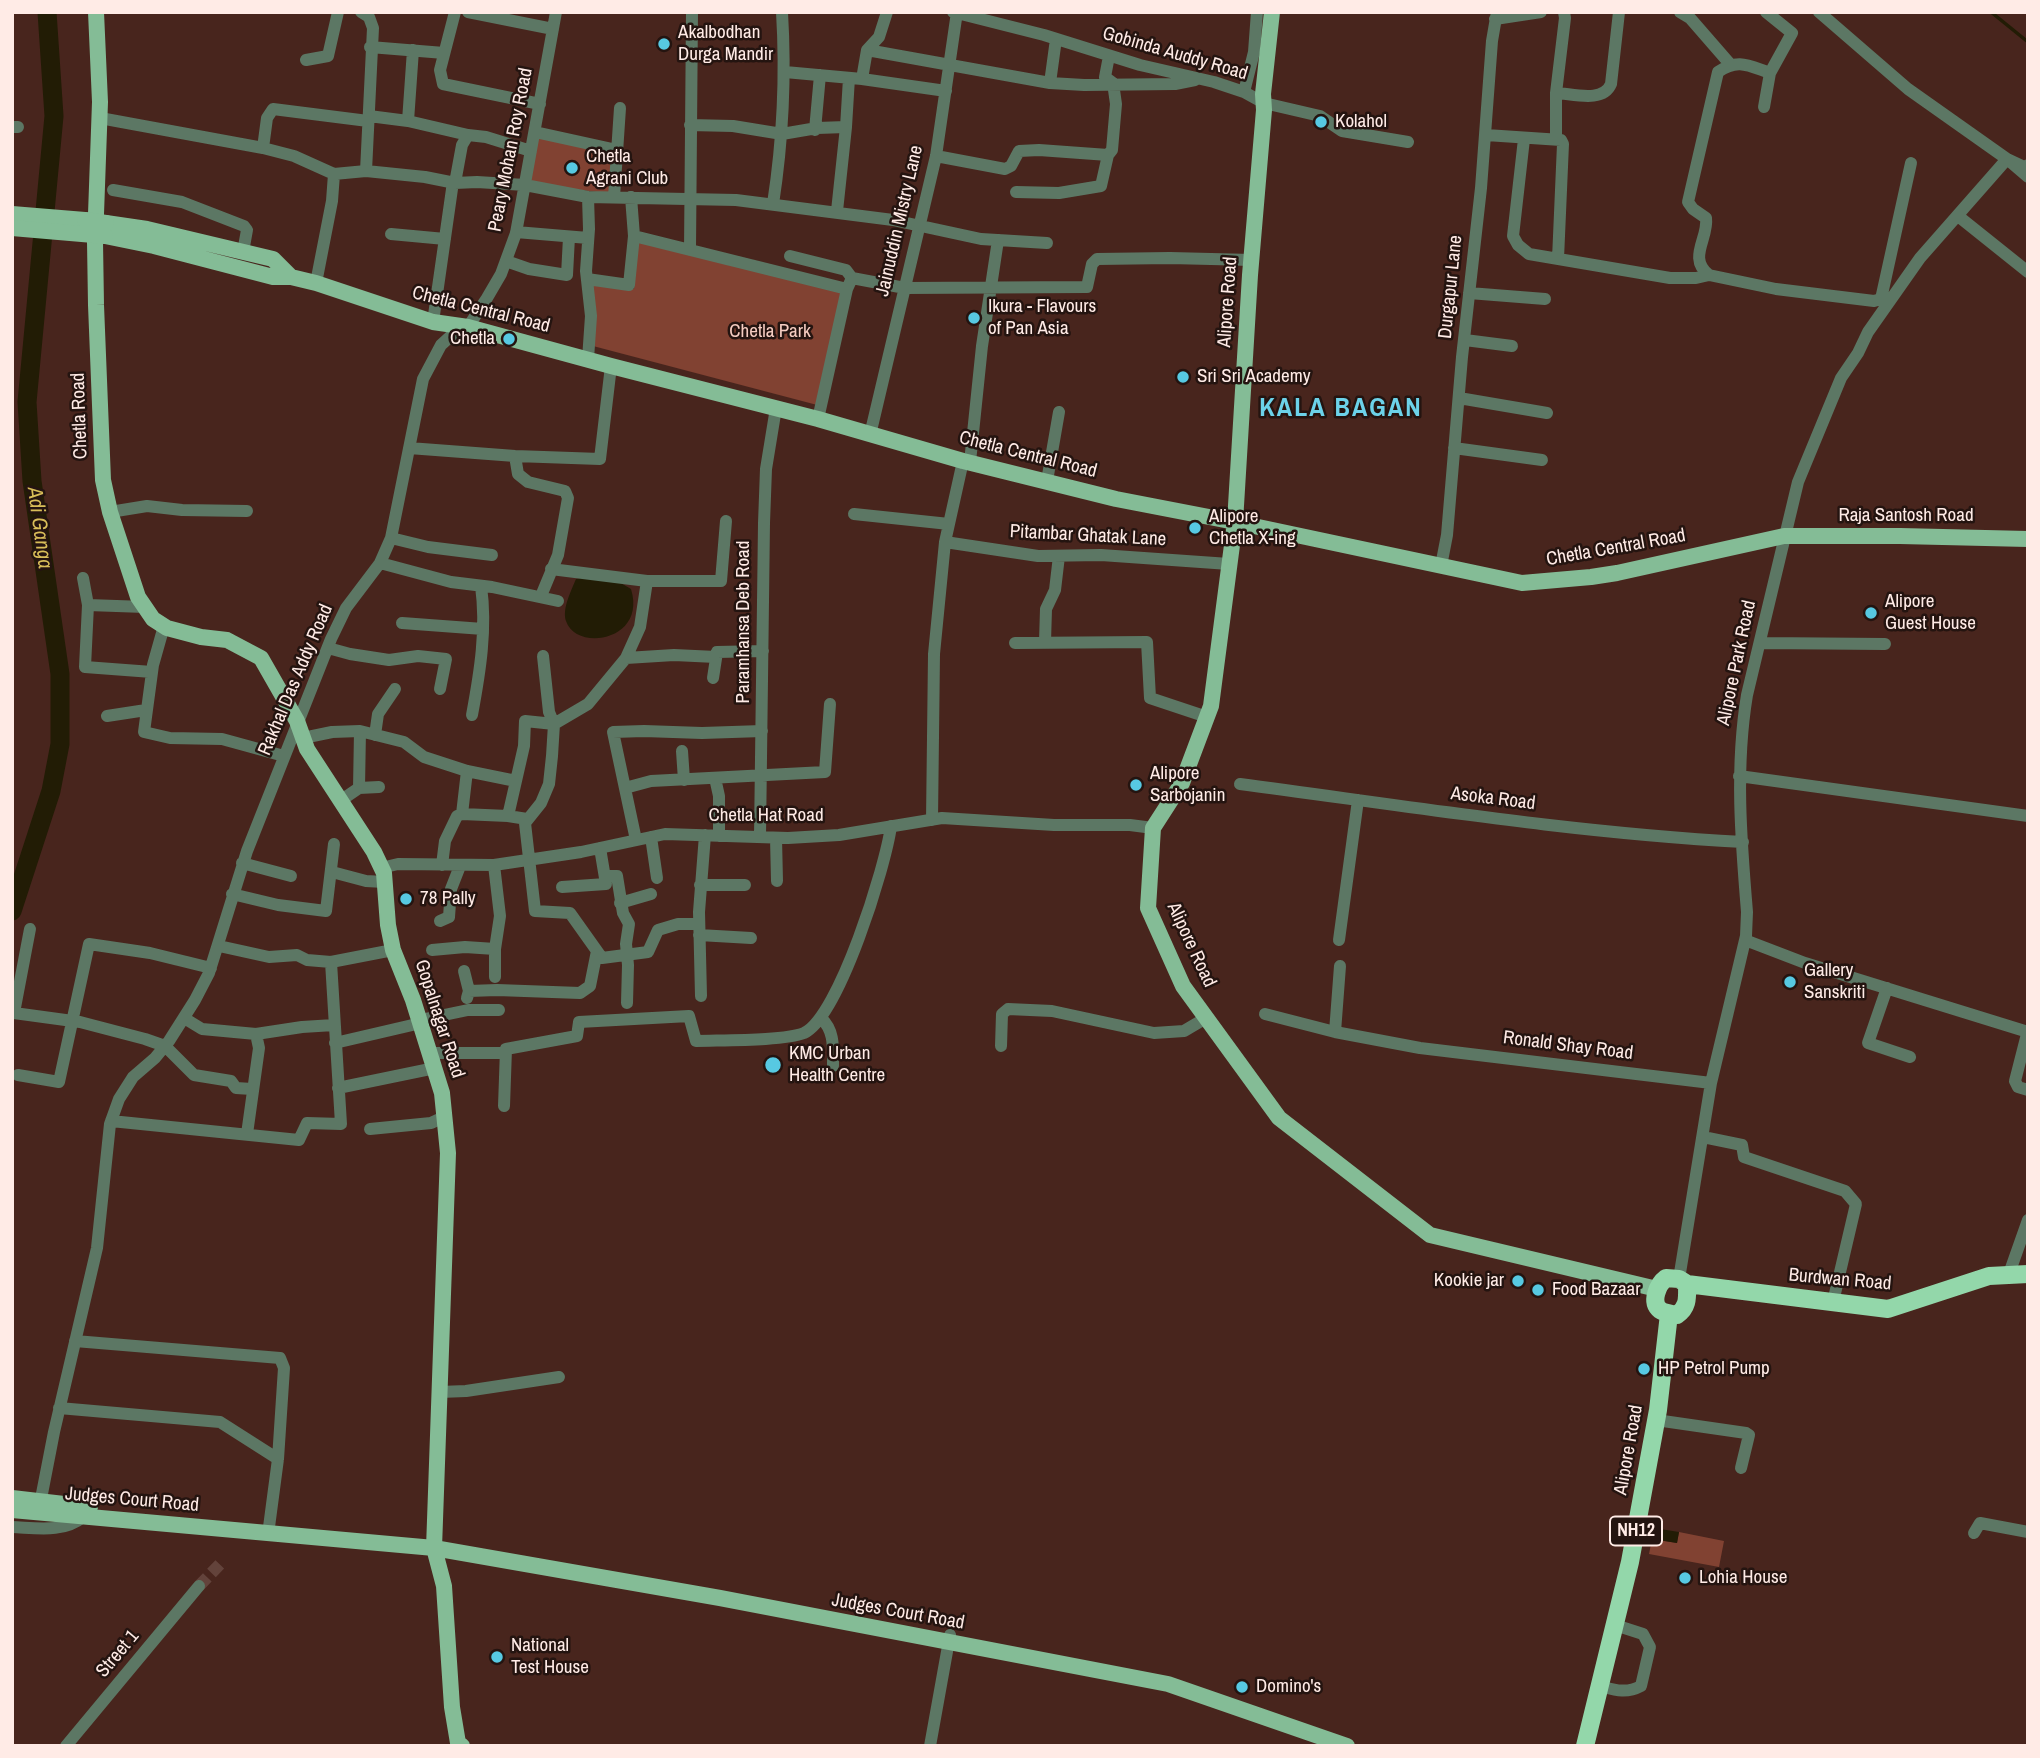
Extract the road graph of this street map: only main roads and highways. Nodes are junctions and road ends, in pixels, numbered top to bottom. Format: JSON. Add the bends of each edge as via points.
{"nodes":[{"id":1,"x":96,"y":12,"type":"edge"},
{"id":2,"x":1274,"y":12,"type":"edge"},
{"id":3,"x":12,"y":214,"type":"edge"},
{"id":4,"x":12,"y":228,"type":"edge"},
{"id":5,"x":106,"y":230,"type":"junction"},
{"id":6,"x":291,"y":277,"type":"junction"},
{"id":7,"x":1235,"y":522,"type":"junction"},
{"id":8,"x":1784,"y":536,"type":"joint"},
{"id":9,"x":2028,"y":539,"type":"edge"},
{"id":10,"x":297,"y":721,"type":"joint"},
{"id":11,"x":2020,"y":1274,"type":"edge"},
{"id":12,"x":1683,"y":1282,"type":"junction"},
{"id":13,"x":1657,"y":1289,"type":"junction"},
{"id":14,"x":1670,"y":1314,"type":"junction"},
{"id":15,"x":12,"y":1499,"type":"edge"},
{"id":16,"x":44,"y":1506,"type":"junction"},
{"id":17,"x":12,"y":1510,"type":"edge"},
{"id":18,"x":434,"y":1545,"type":"junction"},
{"id":19,"x":462,"y":1746,"type":"edge"},
{"id":20,"x":1347,"y":1746,"type":"edge"},
{"id":21,"x":1585,"y":1746,"type":"edge"}],
"edges":[{"from":1,"to":10,"type":"main road","name":"Chetla Road","via":[[100,118],[96,293],[103,480],[110,512],[138,597],[153,620],[201,637],[227,640],[261,658]]},
{"from":2,"to":7,"type":"main road","name":"Alipore Road"},
{"from":3,"to":5,"type":"main road","bridge":true},
{"from":4,"to":5,"type":"main road","bridge":true},
{"from":5,"to":6,"type":"main road","name":"Chetla Central Road","via":[[273,278]]},
{"from":5,"to":6,"type":"main road","via":[[147,229],[273,259]]},
{"from":6,"to":7,"type":"main road","name":"Chetla Central Road","via":[[433,323],[468,327],[1116,499]]},
{"from":7,"to":8,"type":"main road","name":"Chetla Central Road","via":[[1530,583],[1616,573]]},
{"from":7,"to":13,"type":"main road","name":"Alipore Road","via":[[1210,706],[1182,783],[1153,828],[1148,908],[1183,986],[1279,1118],[1430,1236]]},
{"from":8,"to":9,"type":"main road","name":"Raja Santosh Road"},
{"from":10,"to":18,"type":"main road","name":"Gopalnagar Road","via":[[307,749],[383,875],[393,950],[442,1093],[448,1153]]},
{"from":11,"to":12,"type":"highway","name":"Burdwan Road","via":[[1990,1276],[1888,1309]]},
{"from":12,"to":13,"type":"highway","via":[[1666,1278]]},
{"from":12,"to":14,"type":"highway","via":[[1688,1301],[1684,1311]]},
{"from":13,"to":14,"type":"highway","via":[[1657,1305]]},
{"from":14,"to":21,"type":"highway","name":"Alipore Road","number":"NH12","via":[[1630,1562]]},
{"from":15,"to":16,"type":"main road","name":"Judges Court Road"},
{"from":16,"to":17,"type":"main road","name":"Judges Court Road"},
{"from":16,"to":18,"type":"main road"},
{"from":16,"to":18,"type":"main road","name":"Judges Court Road","via":[[83,1517]]},
{"from":18,"to":19,"type":"main road","name":"Gopalnagar Road","via":[[444,1587],[452,1707]]},
{"from":18,"to":20,"type":"main road","name":"Judges Court Road","via":[[768,1598],[960,1637],[970,1646],[1168,1684]]}]}
